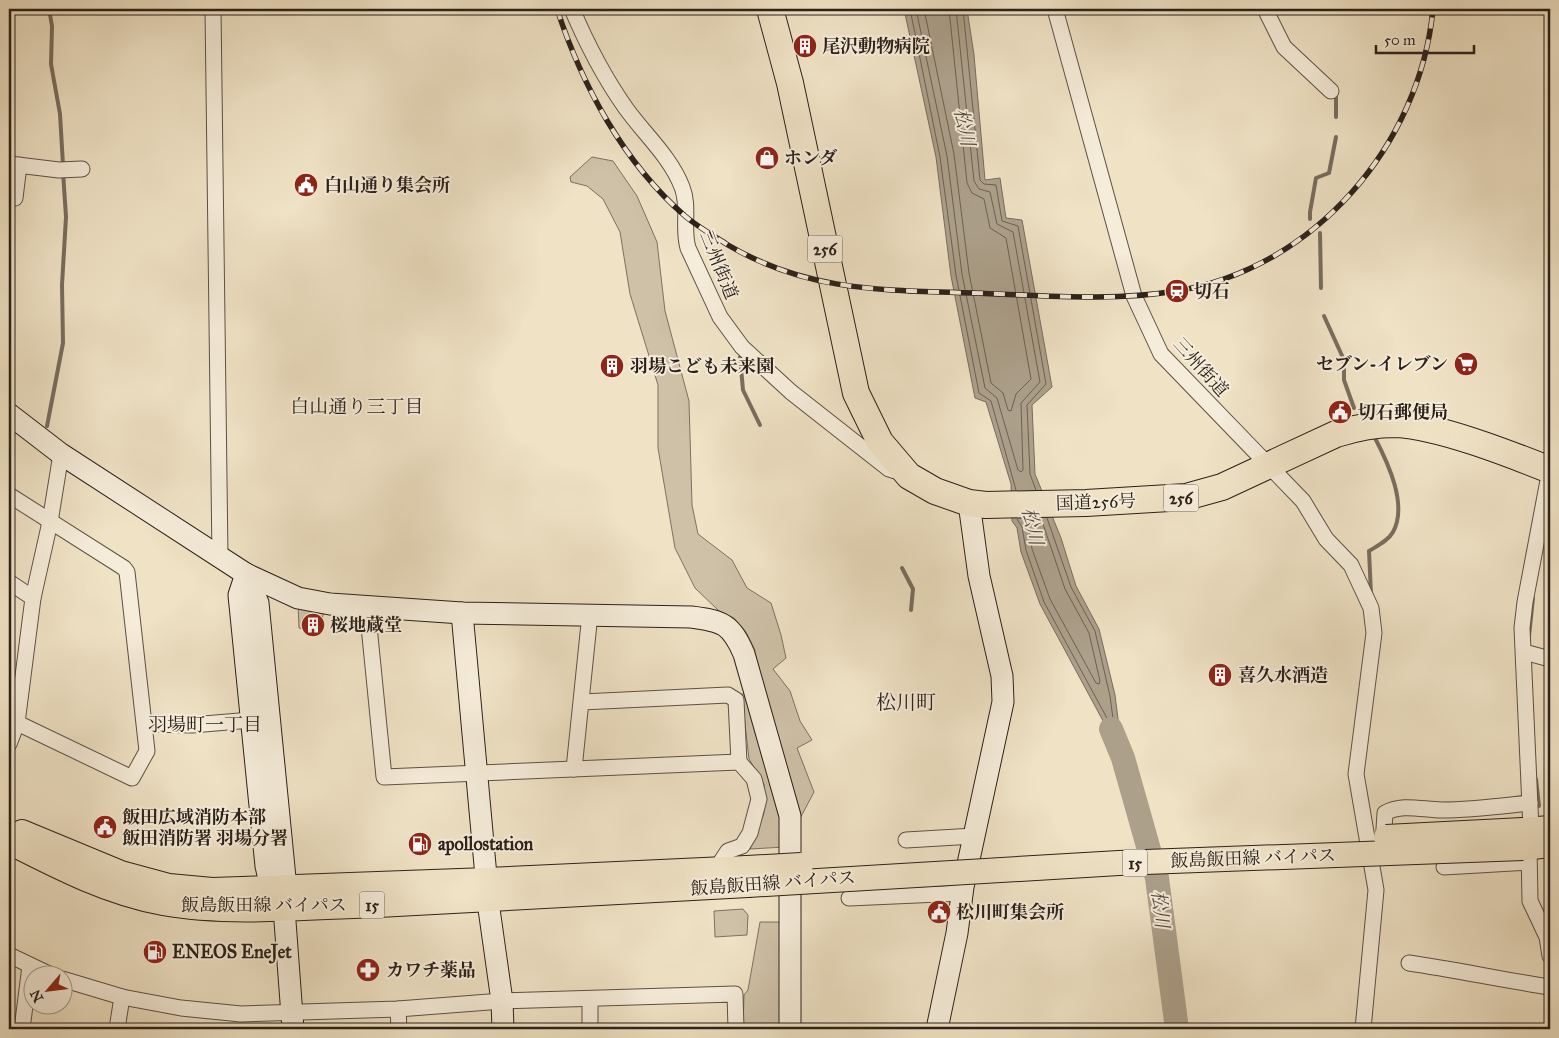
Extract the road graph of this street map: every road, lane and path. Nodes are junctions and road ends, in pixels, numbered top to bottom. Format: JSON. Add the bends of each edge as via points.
{"nodes":[{"id":1,"x":213,"y":9,"type":"edge"},
{"id":2,"x":572,"y":9,"type":"edge"},
{"id":3,"x":770,"y":9,"type":"edge"},
{"id":4,"x":1055,"y":9,"type":"edge"},
{"id":5,"x":1266,"y":9,"type":"edge"},
{"id":6,"x":1331,"y":91,"type":"dead end"},
{"id":7,"x":14,"y":165,"type":"edge"},
{"id":8,"x":70,"y":170,"type":"dead end"},
{"id":9,"x":15,"y":198,"type":"dead end"},
{"id":10,"x":9,"y":414,"type":"edge"},
{"id":11,"x":61,"y":454,"type":"junction"},
{"id":12,"x":1269,"y":465,"type":"junction"},
{"id":13,"x":1550,"y":470,"type":"edge"},
{"id":14,"x":909,"y":476,"type":"junction"},
{"id":15,"x":9,"y":495,"type":"edge"},
{"id":16,"x":977,"y":504,"type":"junction"},
{"id":17,"x":50,"y":522,"type":"junction"},
{"id":18,"x":220,"y":557,"type":"junction"},
{"id":19,"x":246,"y":574,"type":"junction"},
{"id":20,"x":9,"y":582,"type":"edge"},
{"id":21,"x":33,"y":598,"type":"junction"},
{"id":22,"x":367,"y":606,"type":"junction"},
{"id":23,"x":462,"y":613,"type":"junction"},
{"id":24,"x":590,"y":614,"type":"junction"},
{"id":25,"x":1524,"y":652,"type":"junction"},
{"id":26,"x":1550,"y":659,"type":"edge"},
{"id":27,"x":582,"y":702,"type":"junction"},
{"id":28,"x":252,"y":720,"type":"junction"},
{"id":29,"x":13,"y":721,"type":"edge"},
{"id":30,"x":145,"y":724,"type":"junction"},
{"id":31,"x":9,"y":744,"type":"edge"},
{"id":32,"x":739,"y":762,"type":"junction"},
{"id":33,"x":574,"y":770,"type":"junction"},
{"id":34,"x":476,"y":773,"type":"junction"},
{"id":35,"x":1530,"y":803,"type":"junction"},
{"id":36,"x":9,"y":826,"type":"edge"},
{"id":37,"x":974,"y":836,"type":"junction"},
{"id":38,"x":906,"y":840,"type":"dead end"},
{"id":39,"x":1534,"y":841,"type":"edge"},
{"id":40,"x":9,"y":842,"type":"edge"},
{"id":41,"x":1444,"y":867,"type":"dead end"},
{"id":42,"x":716,"y":869,"type":"junction"},
{"id":43,"x":1374,"y":871,"type":"junction"},
{"id":44,"x":747,"y":876,"type":"junction"},
{"id":45,"x":487,"y":890,"type":"junction"},
{"id":46,"x":962,"y":893,"type":"junction"},
{"id":47,"x":280,"y":895,"type":"junction"},
{"id":48,"x":848,"y":898,"type":"dead end"},
{"id":49,"x":9,"y":955,"type":"edge"},
{"id":50,"x":1550,"y":956,"type":"edge"},
{"id":51,"x":1409,"y":964,"type":"dead end"},
{"id":52,"x":30,"y":966,"type":"edge"},
{"id":53,"x":72,"y":982,"type":"edge"},
{"id":54,"x":1550,"y":987,"type":"edge"},
{"id":55,"x":122,"y":997,"type":"junction"},
{"id":56,"x":590,"y":999,"type":"junction"},
{"id":57,"x":502,"y":1001,"type":"junction"},
{"id":58,"x":398,"y":1009,"type":"junction"},
{"id":59,"x":24,"y":1016,"type":"edge"},
{"id":60,"x":293,"y":1021,"type":"edge"},
{"id":61,"x":22,"y":1029,"type":"edge"},
{"id":62,"x":118,"y":1029,"type":"edge"},
{"id":63,"x":399,"y":1029,"type":"edge"},
{"id":64,"x":503,"y":1029,"type":"edge"},
{"id":65,"x":590,"y":1029,"type":"edge"},
{"id":66,"x":736,"y":1029,"type":"edge"},
{"id":67,"x":790,"y":1029,"type":"edge"},
{"id":68,"x":937,"y":1029,"type":"edge"},
{"id":69,"x":1363,"y":1029,"type":"edge"}],
"edges":[{"from":1,"to":18,"type":"street"},
{"from":2,"to":14,"type":"street","name":"三州街道","via":[[614,91],[670,162],[683,188],[688,248],[720,317],[735,338],[791,392],[889,469]]},
{"from":3,"to":14,"type":"highway","name":"国道256号","number":"256","via":[[788,75],[856,393],[880,442]]},
{"from":4,"to":12,"type":"street","name":"三州街道","via":[[1142,316],[1168,362]]},
{"from":5,"to":6,"type":"street","via":[[1284,47]]},
{"from":7,"to":8,"type":"street"},
{"from":7,"to":9,"type":"street"},
{"from":10,"to":11,"type":"street"},
{"from":11,"to":17,"type":"street"},
{"from":11,"to":18,"type":"street"},
{"from":12,"to":13,"type":"highway","name":"国道256号","number":"256","via":[[1336,434],[1356,428],[1396,424],[1437,432]]},
{"from":12,"to":16,"type":"highway","name":"国道256号","number":"256","via":[[1202,494],[1086,503]]},
{"from":12,"to":43,"type":"street","name":"三州街道","via":[[1303,501],[1326,539],[1352,565],[1371,608],[1374,633],[1356,774]]},
{"from":13,"to":25,"type":"street","via":[[1525,602]]},
{"from":14,"to":16,"type":"highway","name":"国道256号","number":"256","via":[[934,491]]},
{"from":15,"to":17,"type":"street"},
{"from":16,"to":37,"type":"street","via":[[981,585],[1002,676],[1003,702]]},
{"from":17,"to":21,"type":"street"},
{"from":17,"to":30,"type":"street","via":[[127,572]]},
{"from":18,"to":19,"type":"street"},
{"from":19,"to":22,"type":"street","via":[[298,598]]},
{"from":19,"to":28,"type":"street","via":[[239,595]]},
{"from":19,"to":47,"type":"street","via":[[258,603]]},
{"from":20,"to":21,"type":"street"},
{"from":21,"to":29,"type":"street"},
{"from":22,"to":23,"type":"street"},
{"from":22,"to":34,"type":"street","via":[[384,777]]},
{"from":23,"to":24,"type":"street"},
{"from":23,"to":34,"type":"street"},
{"from":24,"to":27,"type":"street"},
{"from":24,"to":67,"type":"street","via":[[708,619],[723,623],[740,643],[790,816]]},
{"from":25,"to":26,"type":"street"},
{"from":25,"to":35,"type":"street"},
{"from":27,"to":32,"type":"street","via":[[734,697]]},
{"from":27,"to":33,"type":"street"},
{"from":28,"to":30,"type":"street","via":[[192,725]]},
{"from":28,"to":47,"type":"street","via":[[266,866]]},
{"from":29,"to":30,"type":"street","via":[[132,778],[147,751]]},
{"from":29,"to":31,"type":"street"},
{"from":32,"to":33,"type":"street"},
{"from":32,"to":42,"type":"street","via":[[754,779],[759,799],[750,833],[742,846],[728,851]]},
{"from":33,"to":34,"type":"street"},
{"from":34,"to":45,"type":"street"},
{"from":35,"to":39,"type":"street"},
{"from":35,"to":43,"type":"street","via":[[1389,811],[1385,813],[1382,866]]},
{"from":36,"to":47,"type":"main road","name":"飯島飯田線 バイパス","number":"15","via":[[121,873],[169,886]]},
{"from":37,"to":38,"type":"street"},
{"from":37,"to":46,"type":"street"},
{"from":39,"to":41,"type":"street"},
{"from":39,"to":44,"type":"main road","name":"飯島飯田線 バイパス","number":"15","bridge":true},
{"from":39,"to":50,"type":"street","via":[[1530,901],[1548,937]]},
{"from":40,"to":47,"type":"main road","name":"飯島飯田線 バイパス","number":"15","via":[[79,876],[135,896],[187,906]]},
{"from":42,"to":44,"type":"main road","name":"飯島飯田線 バイパス","number":"15"},
{"from":42,"to":45,"type":"main road","name":"飯島飯田線 バイパス","number":"15"},
{"from":43,"to":69,"type":"street","via":[[1376,890]]},
{"from":44,"to":45,"type":"main road","name":"飯島飯田線 バイパス","number":"15"},
{"from":45,"to":47,"type":"main road","name":"飯島飯田線 バイパス","number":"15"},
{"from":45,"to":57,"type":"street"},
{"from":46,"to":48,"type":"street"},
{"from":46,"to":68,"type":"street"},
{"from":47,"to":60,"type":"street"},
{"from":49,"to":52,"type":"street"},
{"from":51,"to":54,"type":"street"},
{"from":53,"to":55,"type":"street"},
{"from":55,"to":60,"type":"street","via":[[181,1008]]},
{"from":55,"to":62,"type":"street"},
{"from":56,"to":57,"type":"street"},
{"from":56,"to":65,"type":"street"},
{"from":56,"to":66,"type":"street","via":[[736,994]]},
{"from":57,"to":58,"type":"street"},
{"from":57,"to":64,"type":"street"},
{"from":58,"to":60,"type":"street"},
{"from":58,"to":63,"type":"street"},
{"from":59,"to":61,"type":"street"}]}
